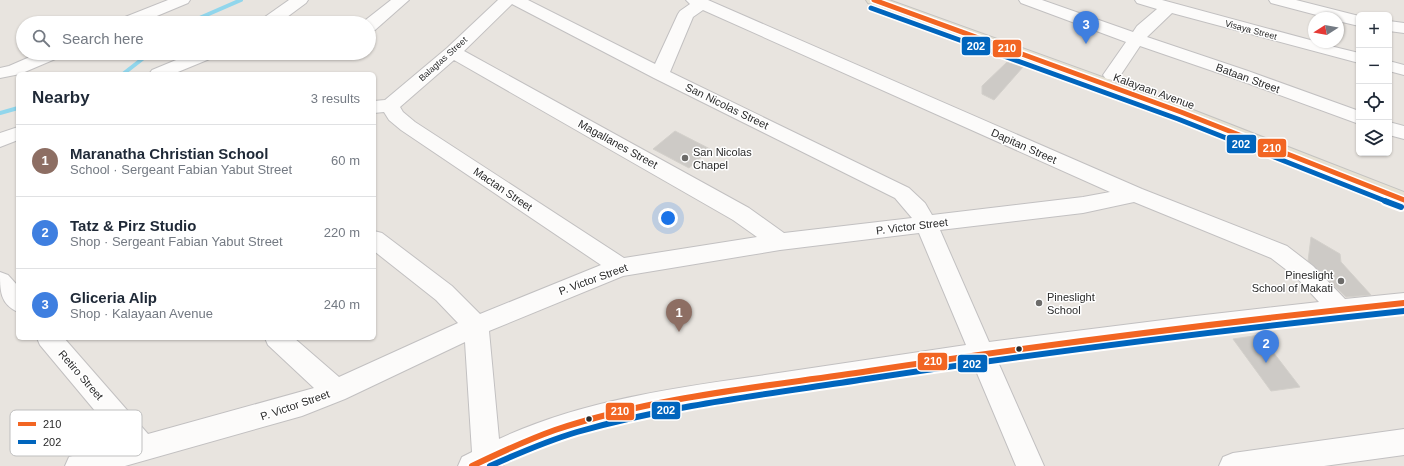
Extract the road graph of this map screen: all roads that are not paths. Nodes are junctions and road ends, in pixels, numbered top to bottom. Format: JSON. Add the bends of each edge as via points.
{"nodes":[{"id":1,"x":182,"y":0,"type":"edge"},
{"id":2,"x":300,"y":0,"type":"edge"},
{"id":3,"x":401,"y":0,"type":"edge"},
{"id":4,"x":507,"y":0,"type":"edge"},
{"id":5,"x":516,"y":0,"type":"edge"},
{"id":6,"x":874,"y":0,"type":"edge"},
{"id":7,"x":904,"y":0,"type":"edge"},
{"id":8,"x":1027,"y":0,"type":"edge"},
{"id":9,"x":1143,"y":0,"type":"edge"},
{"id":10,"x":1277,"y":0,"type":"edge"},
{"id":11,"x":698,"y":2,"type":"edge"},
{"id":12,"x":1169,"y":7,"type":"junction"},
{"id":13,"x":143,"y":16,"type":"edge"},
{"id":14,"x":278,"y":16,"type":"edge"},
{"id":15,"x":376,"y":20,"type":"edge"},
{"id":16,"x":1356,"y":20,"type":"edge"},
{"id":17,"x":1392,"y":26,"type":"edge"},
{"id":18,"x":1404,"y":28,"type":"edge"},
{"id":19,"x":1136,"y":39,"type":"junction"},
{"id":20,"x":453,"y":52,"type":"junction"},
{"id":21,"x":1356,"y":57,"type":"edge"},
{"id":22,"x":36,"y":60,"type":"edge"},
{"id":23,"x":191,"y":60,"type":"edge"},
{"id":24,"x":1392,"y":67,"type":"edge"},
{"id":25,"x":1404,"y":70,"type":"edge"},
{"id":26,"x":7,"y":71,"type":"edge"},
{"id":27,"x":163,"y":72,"type":"edge"},
{"id":28,"x":660,"y":74,"type":"junction"},
{"id":29,"x":1112,"y":75,"type":"junction"},
{"id":30,"x":382,"y":107,"type":"edge"},
{"id":31,"x":1356,"y":117,"type":"edge"},
{"id":32,"x":1392,"y":129,"type":"edge"},
{"id":33,"x":1404,"y":133,"type":"edge"},
{"id":34,"x":16,"y":134,"type":"edge"},
{"id":35,"x":0,"y":140,"type":"edge"},
{"id":36,"x":1404,"y":185,"type":"edge"},
{"id":37,"x":1135,"y":194,"type":"junction"},
{"id":38,"x":1404,"y":200,"type":"edge"},
{"id":39,"x":927,"y":225,"type":"junction"},
{"id":40,"x":376,"y":241,"type":"edge"},
{"id":41,"x":780,"y":242,"type":"junction"},
{"id":42,"x":621,"y":267,"type":"junction"},
{"id":43,"x":0,"y":281,"type":"edge"},
{"id":44,"x":16,"y":300,"type":"edge"},
{"id":45,"x":1404,"y":303,"type":"edge"},
{"id":46,"x":1340,"y":310,"type":"junction"},
{"id":47,"x":476,"y":326,"type":"junction"},
{"id":48,"x":51,"y":340,"type":"edge"},
{"id":49,"x":279,"y":340,"type":"edge"},
{"id":50,"x":982,"y":353,"type":"junction"},
{"id":51,"x":336,"y":391,"type":"junction"},
{"id":52,"x":111,"y":410,"type":"edge"},
{"id":53,"x":1404,"y":442,"type":"edge"},
{"id":54,"x":142,"y":447,"type":"edge"},
{"id":55,"x":144,"y":449,"type":"joint"},
{"id":56,"x":117,"y":456,"type":"edge"},
{"id":57,"x":482,"y":463,"type":"edge"},
{"id":58,"x":79,"y":466,"type":"edge"},
{"id":59,"x":1030,"y":466,"type":"edge"},
{"id":60,"x":1233,"y":466,"type":"edge"}],
"edges":[{"from":1,"to":13,"type":"street"},
{"from":2,"to":14,"type":"street"},
{"from":3,"to":15,"type":"street"},
{"from":4,"to":20,"type":"street","name":"Balagtas Street"},
{"from":5,"to":28,"type":"street","name":"San Nicolas Street"},
{"from":6,"to":38,"type":"main road","name":"Kalayaan Avenue","via":[[1181,112]]},
{"from":7,"to":29,"type":"main road","name":"Kalayaan Avenue"},
{"from":8,"to":19,"type":"street","name":"Bataan Street"},
{"from":9,"to":12,"type":"street","name":"Visaya Street"},
{"from":10,"to":16,"type":"street"},
{"from":11,"to":28,"type":"street","via":[[686,14]]},
{"from":11,"to":37,"type":"street","name":"Dapitan Street"},
{"from":12,"to":19,"type":"street","via":[[1148,24]]},
{"from":12,"to":21,"type":"street","name":"Visaya Street"},
{"from":17,"to":18,"type":"street"},
{"from":19,"to":29,"type":"street"},
{"from":19,"to":31,"type":"street","name":"Bataan Street"},
{"from":20,"to":30,"type":"street","name":"Balagtas Street"},
{"from":20,"to":41,"type":"street","name":"Magallanes Street","via":[[741,214]]},
{"from":22,"to":26,"type":"street"},
{"from":23,"to":27,"type":"street"},
{"from":24,"to":25,"type":"street"},
{"from":28,"to":39,"type":"street","name":"San Nicolas Street","via":[[902,193],[917,208]]},
{"from":29,"to":36,"type":"main road","name":"Kalayaan Avenue"},
{"from":30,"to":42,"type":"street","name":"Mactan Street"},
{"from":32,"to":33,"type":"street"},
{"from":34,"to":35,"type":"street"},
{"from":37,"to":39,"type":"street","name":"P. Victor Street","via":[[1083,205]]},
{"from":37,"to":46,"type":"street","name":"Dapitan Street","via":[[1279,252],[1299,265],[1316,281]]},
{"from":39,"to":41,"type":"street","name":"P. Victor Street"},
{"from":39,"to":50,"type":"street","name":"San Nicolas Street"},
{"from":40,"to":47,"type":"street","via":[[444,294]]},
{"from":41,"to":42,"type":"street","name":"P. Victor Street"},
{"from":42,"to":47,"type":"street","name":"P. Victor Street"},
{"from":43,"to":44,"type":"street"},
{"from":45,"to":46,"type":"street"},
{"from":46,"to":50,"type":"street"},
{"from":47,"to":51,"type":"street","name":"P. Victor Street"},
{"from":47,"to":57,"type":"street"},
{"from":48,"to":52,"type":"street","name":"Retiro Street"},
{"from":49,"to":51,"type":"street"},
{"from":50,"to":57,"type":"street","via":[[660,403],[550,432]]},
{"from":50,"to":59,"type":"street","name":"San Nicolas Street"},
{"from":51,"to":55,"type":"street","name":"P. Victor Street","via":[[274,413]]},
{"from":53,"to":60,"type":"street"},
{"from":54,"to":55,"type":"street","name":"Retiro Street"},
{"from":56,"to":58,"type":"street","name":"P. Victor Street"}]}
